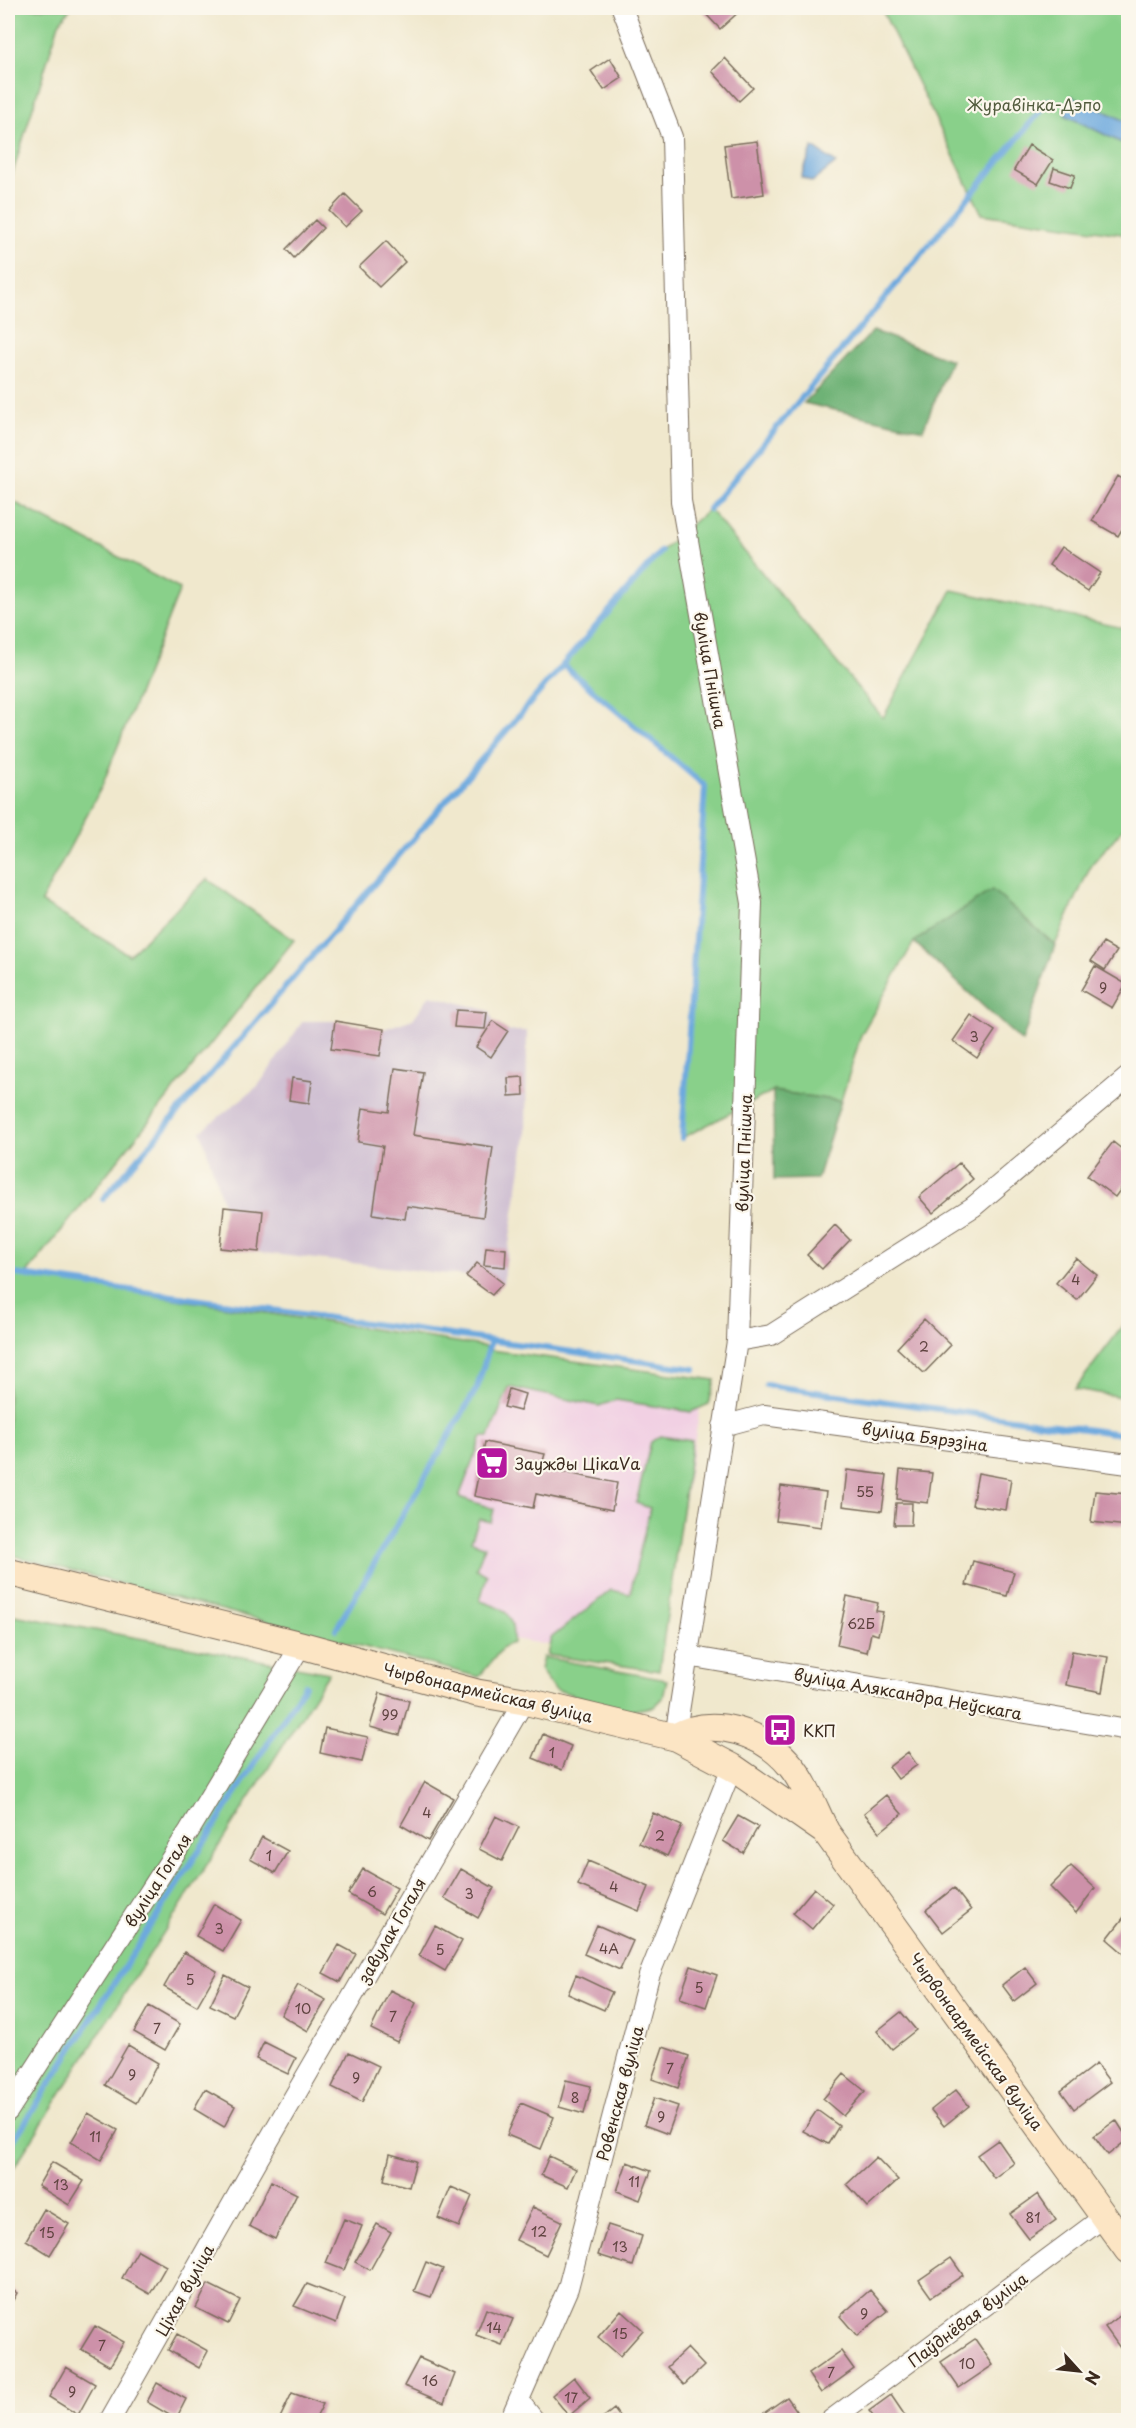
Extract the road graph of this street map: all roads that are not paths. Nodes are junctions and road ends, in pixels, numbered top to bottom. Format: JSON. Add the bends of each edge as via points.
{"nodes":[{"id":1,"x":622,"y":8,"type":"edge"},
{"id":2,"x":1128,"y":1077,"type":"edge"},
{"id":3,"x":737,"y":1341,"type":"junction"},
{"id":4,"x":723,"y":1426,"type":"junction"},
{"id":5,"x":1128,"y":1464,"type":"edge"},
{"id":6,"x":8,"y":1572,"type":"edge"},
{"id":7,"x":301,"y":1645,"type":"junction"},
{"id":8,"x":687,"y":1656,"type":"junction"},
{"id":9,"x":524,"y":1701,"type":"junction"},
{"id":10,"x":1128,"y":1730,"type":"edge"},
{"id":11,"x":675,"y":1737,"type":"junction"},
{"id":12,"x":732,"y":1767,"type":"junction"},
{"id":13,"x":826,"y":1832,"type":"junction"},
{"id":14,"x":8,"y":2111,"type":"edge"},
{"id":15,"x":258,"y":2159,"type":"joint"},
{"id":16,"x":1104,"y":2217,"type":"junction"},
{"id":17,"x":1128,"y":2250,"type":"edge"},
{"id":18,"x":519,"y":2401,"type":"junction"},
{"id":19,"x":110,"y":2421,"type":"edge"},
{"id":20,"x":510,"y":2421,"type":"edge"},
{"id":21,"x":534,"y":2421,"type":"edge"},
{"id":22,"x":831,"y":2421,"type":"edge"}],
"edges":[{"from":1,"to":3,"type":"street","name":"вуліца Пнішча","via":[[672,137],[681,501],[752,903]]},
{"from":2,"to":3,"type":"street","via":[[973,1208],[771,1335]]},
{"from":3,"to":4,"type":"street","name":"вуліца Пнішча"},
{"from":4,"to":5,"type":"street","name":"вуліца Бярэзіна","via":[[764,1415]]},
{"from":4,"to":8,"type":"street","name":"вуліца Пнішча"},
{"from":6,"to":7,"type":"main road","name":"Чырвонаармейская вуліца"},
{"from":7,"to":9,"type":"main road","name":"Чырвонаармейская вуліца","via":[[477,1693]]},
{"from":7,"to":14,"type":"street","name":"вуліца Гогаля","via":[[189,1832]]},
{"from":8,"to":10,"type":"street","name":"вуліца Аляксандра Неўскага"},
{"from":8,"to":11,"type":"street","name":"вуліца Пнішча"},
{"from":9,"to":11,"type":"main road","name":"Чырвонаармейская вуліца"},
{"from":9,"to":15,"type":"street","name":"завулак Гогаля"},
{"from":11,"to":12,"type":"main road","name":"Чырвонаармейская вуліца"},
{"from":11,"to":13,"type":"main road","name":"Чырвонаармейская вуліца","via":[[689,1729],[708,1726],[758,1739],[793,1768]]},
{"from":12,"to":13,"type":"main road","name":"Чырвонаармейская вуліца"},
{"from":12,"to":18,"type":"street","name":"Ровенская вуліца","via":[[650,1976],[568,2288]]},
{"from":13,"to":16,"type":"main road","name":"Чырвонаармейская вуліца"},
{"from":15,"to":19,"type":"street","name":"Ціхая вуліца"},
{"from":16,"to":17,"type":"main road","name":"Чырвонаармейская вуліца"},
{"from":16,"to":22,"type":"street","name":"Паўднёвая вуліца"},
{"from":18,"to":20,"type":"street","name":"Ровенская вуліца"},
{"from":18,"to":21,"type":"street"}]}
